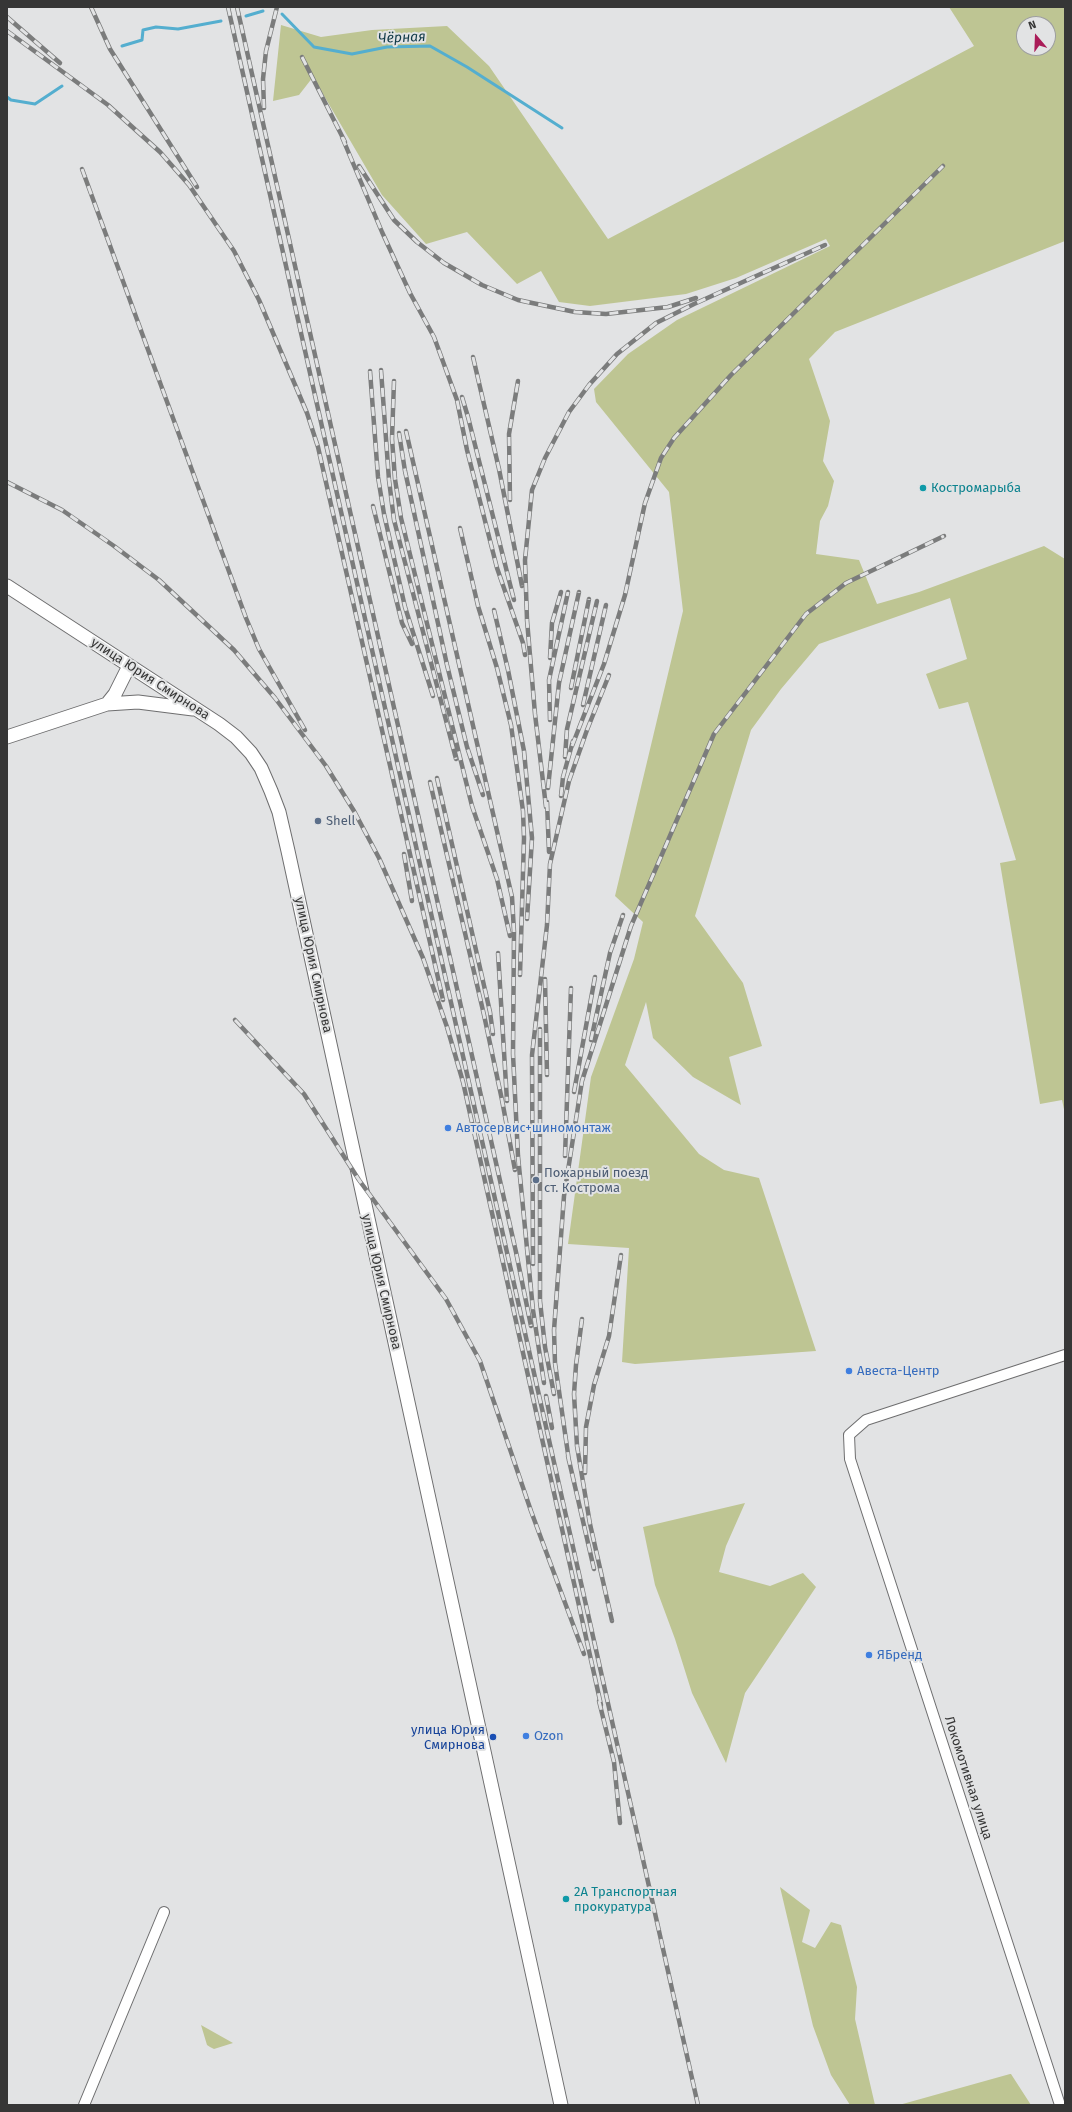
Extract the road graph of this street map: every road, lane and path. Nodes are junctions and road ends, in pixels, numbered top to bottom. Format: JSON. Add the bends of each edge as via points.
{"nodes":[{"id":1,"x":7,"y":586,"type":"edge"},
{"id":2,"x":129,"y":666,"type":"junction"},
{"id":3,"x":107,"y":704,"type":"junction"},
{"id":4,"x":199,"y":710,"type":"junction"},
{"id":5,"x":7,"y":737,"type":"edge"},
{"id":6,"x":1065,"y":1354,"type":"edge"},
{"id":7,"x":164,"y":1912,"type":"dead end"},
{"id":8,"x":84,"y":2105,"type":"edge"},
{"id":9,"x":561,"y":2105,"type":"edge"},
{"id":10,"x":1060,"y":2105,"type":"edge"}],
"edges":[{"from":1,"to":2,"type":"main road","name":"улица Юрия Смирнова"},
{"from":2,"to":3,"type":"main road"},
{"from":2,"to":4,"type":"main road","name":"улица Юрия Смирнова"},
{"from":3,"to":4,"type":"main road","via":[[138,702]]},
{"from":3,"to":5,"type":"main road"},
{"from":4,"to":9,"type":"main road","name":"улица Юрия Смирнова","via":[[236,737],[251,753],[261,768],[279,812]]},
{"from":6,"to":10,"type":"street","name":"Локомотивная улица","via":[[866,1420],[849,1435],[850,1459]]},
{"from":7,"to":8,"type":"street"}]}
